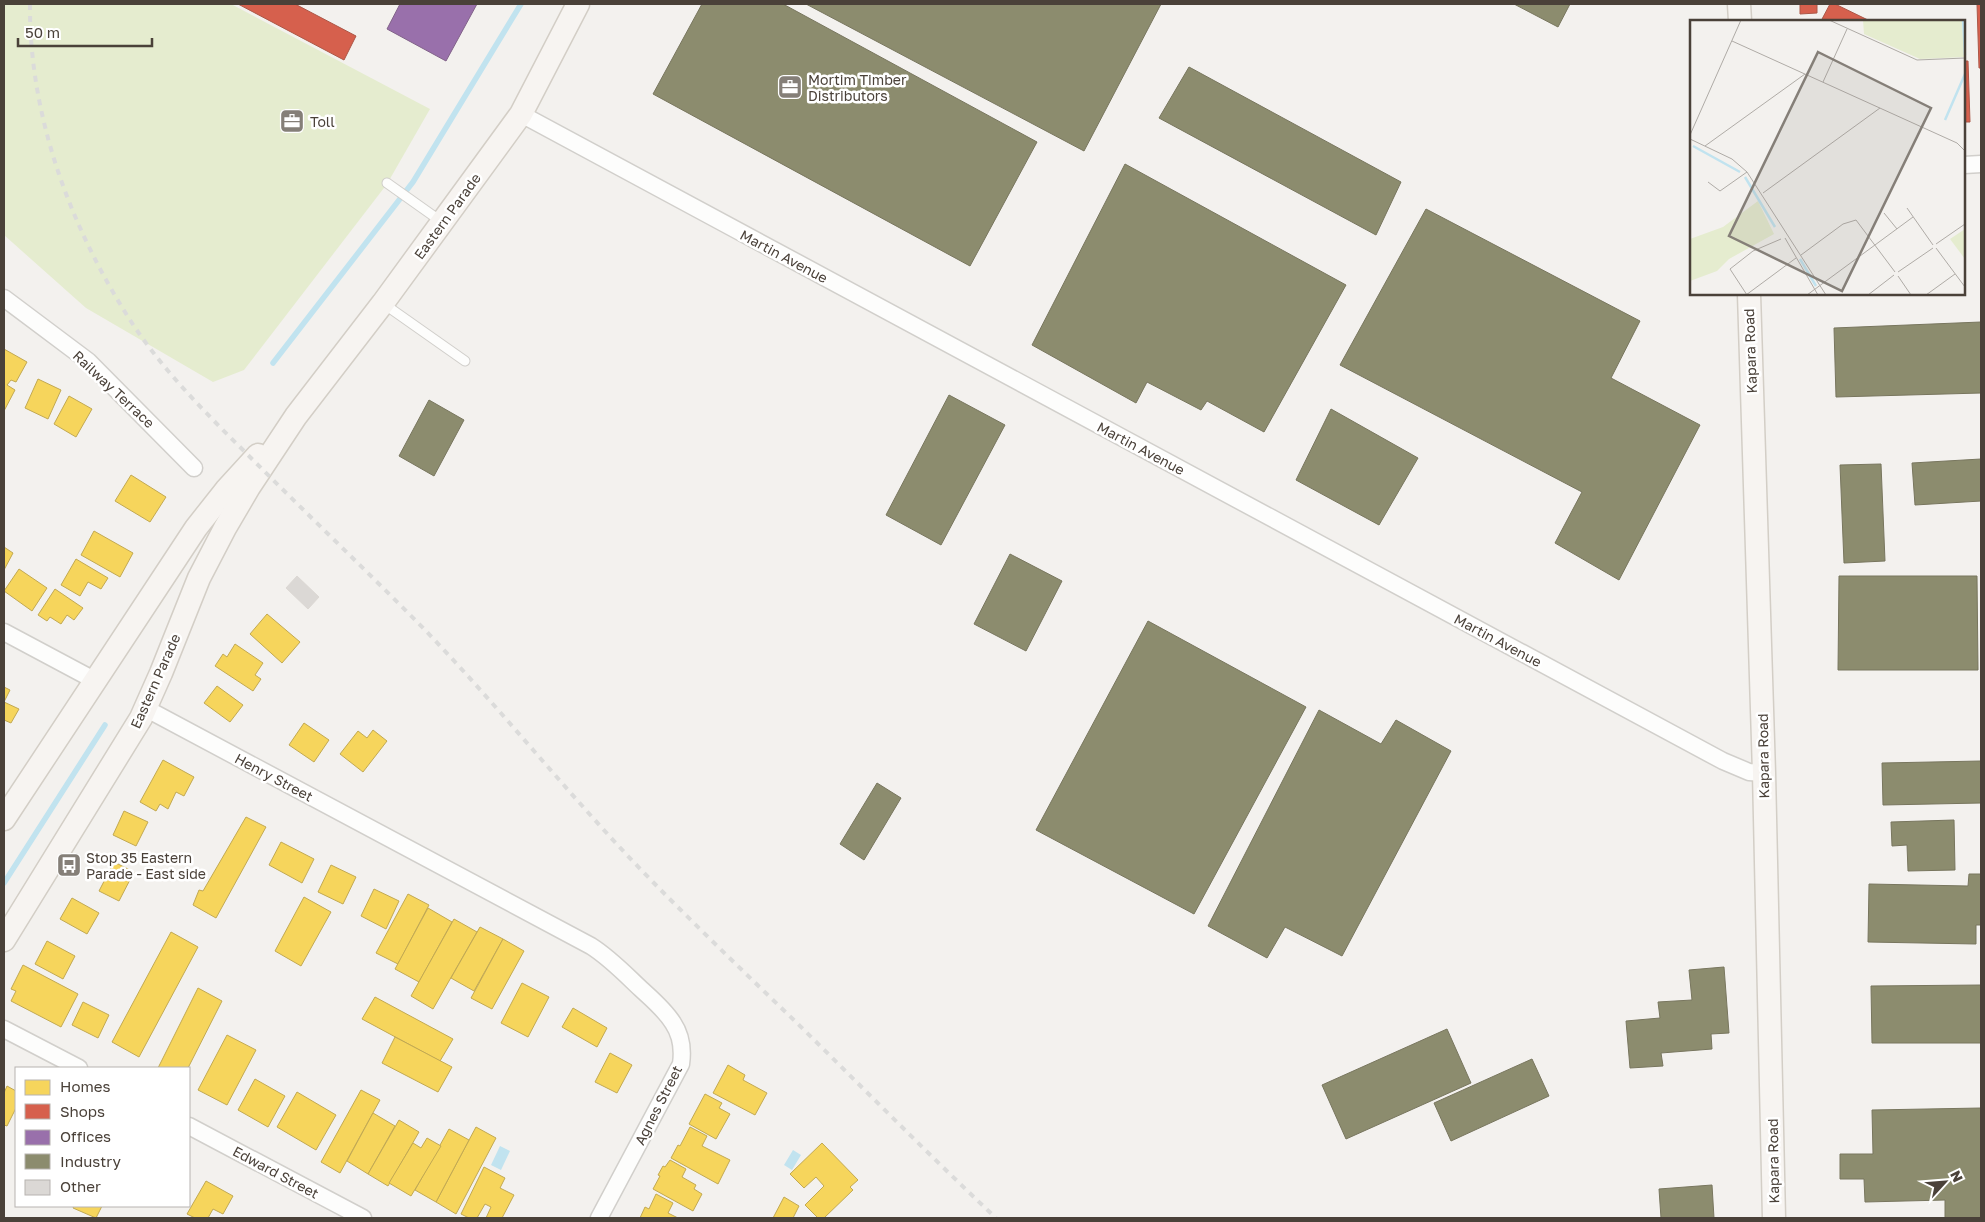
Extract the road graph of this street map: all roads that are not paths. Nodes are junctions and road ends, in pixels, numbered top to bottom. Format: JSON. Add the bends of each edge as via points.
{"nodes":[{"id":1,"x":578,"y":4,"type":"edge"},
{"id":2,"x":1739,"y":4,"type":"edge"},
{"id":3,"x":1740,"y":20,"type":"edge"},
{"id":4,"x":521,"y":114,"type":"junction"},
{"id":5,"x":1981,"y":164,"type":"edge"},
{"id":6,"x":1965,"y":165,"type":"edge"},
{"id":7,"x":388,"y":184,"type":"dead end"},
{"id":8,"x":443,"y":223,"type":"junction"},
{"id":9,"x":1749,"y":295,"type":"edge"},
{"id":10,"x":4,"y":298,"type":"edge"},
{"id":11,"x":383,"y":303,"type":"junction"},
{"id":12,"x":465,"y":362,"type":"dead end"},
{"id":13,"x":296,"y":416,"type":"junction"},
{"id":14,"x":194,"y":468,"type":"dead end"},
{"id":15,"x":194,"y":588,"type":"junction"},
{"id":16,"x":132,"y":623,"type":"junction"},
{"id":17,"x":4,"y":632,"type":"edge"},
{"id":18,"x":94,"y":680,"type":"junction"},
{"id":19,"x":145,"y":708,"type":"junction"},
{"id":20,"x":1764,"y":773,"type":"junction"},
{"id":21,"x":4,"y":819,"type":"edge"},
{"id":22,"x":577,"y":939,"type":"joint"},
{"id":23,"x":4,"y":940,"type":"edge"},
{"id":24,"x":4,"y":1029,"type":"edge"},
{"id":25,"x":77,"y":1067,"type":"edge"},
{"id":26,"x":190,"y":1127,"type":"edge"},
{"id":27,"x":363,"y":1218,"type":"edge"},
{"id":28,"x":599,"y":1218,"type":"edge"},
{"id":29,"x":1774,"y":1218,"type":"edge"}],
"edges":[{"from":1,"to":4,"type":"main road","name":"Eastern Parade"},
{"from":2,"to":3,"type":"main road"},
{"from":4,"to":8,"type":"main road","name":"Eastern Parade"},
{"from":4,"to":20,"type":"street","name":"Martin Avenue","via":[[1714,757],[1749,772]]},
{"from":5,"to":6,"type":"street"},
{"from":7,"to":8,"type":"lane"},
{"from":8,"to":11,"type":"main road","name":"Eastern Parade"},
{"from":9,"to":20,"type":"main road","name":"Kapara Road"},
{"from":10,"to":14,"type":"street","name":"Railway Terrace","via":[[88,361]]},
{"from":11,"to":12,"type":"lane"},
{"from":11,"to":13,"type":"main road","name":"Eastern Parade"},
{"from":13,"to":15,"type":"main road","name":"Eastern Parade","via":[[224,528]]},
{"from":13,"to":16,"type":"main road","name":"Eastern Parade","via":[[220,497]]},
{"from":15,"to":16,"type":"main road","via":[[188,584],[176,584]]},
{"from":15,"to":19,"type":"main road","name":"Eastern Parade"},
{"from":16,"to":18,"type":"main road","name":"Eastern Parade"},
{"from":17,"to":18,"type":"street"},
{"from":18,"to":21,"type":"main road","name":"Eastern Parade"},
{"from":19,"to":22,"type":"street","name":"Henry Street"},
{"from":19,"to":23,"type":"main road","name":"Eastern Parade"},
{"from":20,"to":29,"type":"main road","name":"Kapara Road"},
{"from":22,"to":28,"type":"street","name":"Agnes Street","via":[[604,954],[656,1003],[673,1022],[683,1053],[681,1064]]},
{"from":24,"to":25,"type":"street"},
{"from":26,"to":27,"type":"street","name":"Edward Street"}]}
